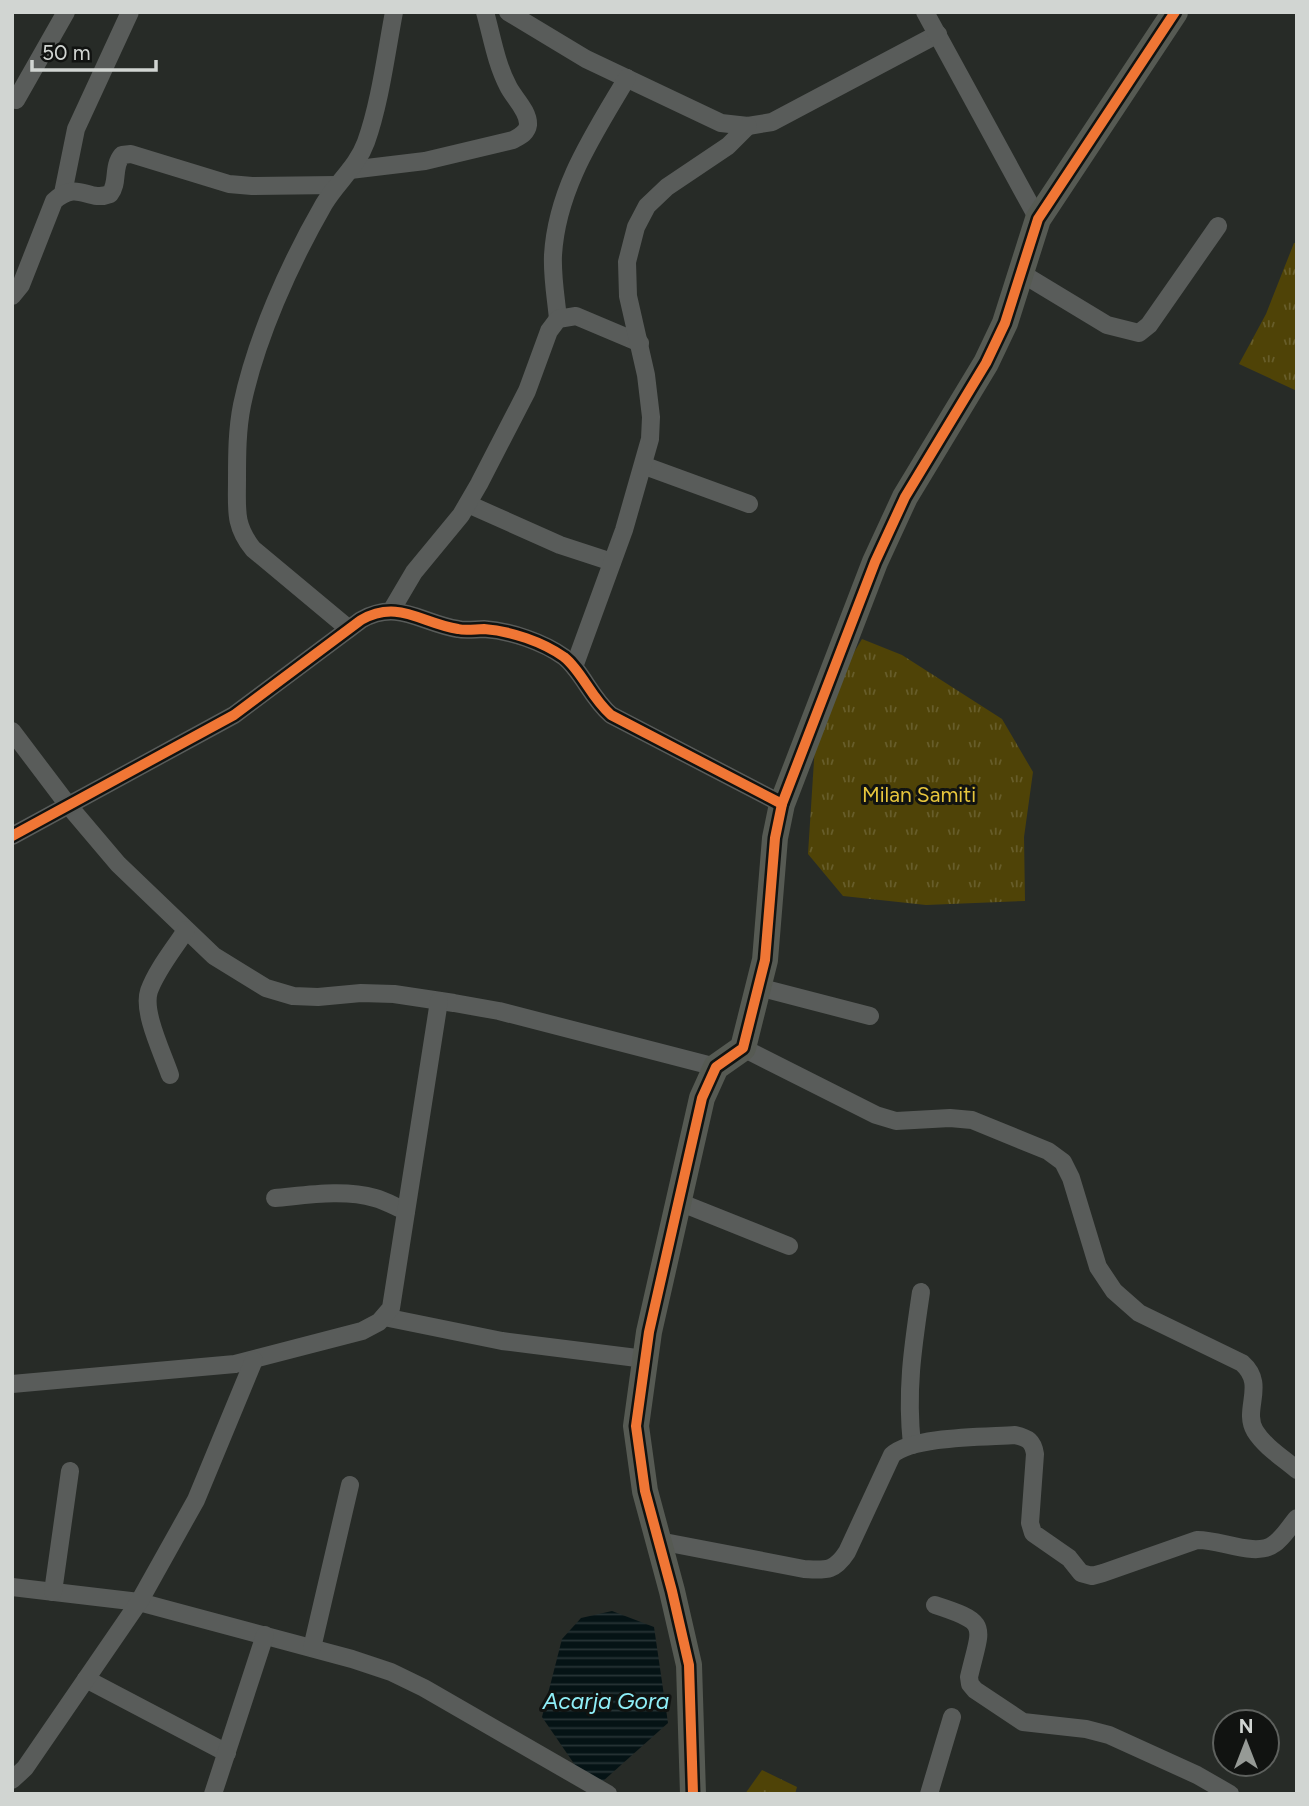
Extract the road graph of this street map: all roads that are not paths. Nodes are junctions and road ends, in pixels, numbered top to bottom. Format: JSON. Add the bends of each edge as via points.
{"nodes":[{"id":1,"x":66,"y":12,"type":"edge"},
{"id":2,"x":131,"y":12,"type":"edge"},
{"id":3,"x":394,"y":12,"type":"edge"},
{"id":4,"x":485,"y":12,"type":"edge"},
{"id":5,"x":508,"y":12,"type":"edge"},
{"id":6,"x":925,"y":12,"type":"edge"},
{"id":7,"x":1175,"y":12,"type":"edge"},
{"id":8,"x":938,"y":34,"type":"junction"},
{"id":9,"x":627,"y":78,"type":"junction"},
{"id":10,"x":16,"y":100,"type":"dead end"},
{"id":11,"x":748,"y":126,"type":"junction"},
{"id":12,"x":350,"y":170,"type":"junction"},
{"id":13,"x":336,"y":185,"type":"junction"},
{"id":14,"x":63,"y":193,"type":"junction"},
{"id":15,"x":1038,"y":219,"type":"junction"},
{"id":16,"x":1218,"y":226,"type":"dead end"},
{"id":17,"x":1021,"y":273,"type":"junction"},
{"id":18,"x":13,"y":298,"type":"edge"},
{"id":19,"x":558,"y":319,"type":"junction"},
{"id":20,"x":640,"y":343,"type":"junction"},
{"id":21,"x":645,"y":466,"type":"junction"},
{"id":22,"x":468,"y":503,"type":"junction"},
{"id":23,"x":749,"y":504,"type":"dead end"},
{"id":24,"x":612,"y":562,"type":"junction"},
{"id":25,"x":391,"y":611,"type":"junction"},
{"id":26,"x":349,"y":629,"type":"junction"},
{"id":27,"x":574,"y":667,"type":"junction"},
{"id":28,"x":12,"y":730,"type":"edge"},
{"id":29,"x":782,"y":804,"type":"junction"},
{"id":30,"x":68,"y":805,"type":"junction"},
{"id":31,"x":12,"y":836,"type":"edge"},
{"id":32,"x":186,"y":930,"type":"junction"},
{"id":33,"x":758,"y":987,"type":"junction"},
{"id":34,"x":439,"y":1001,"type":"junction"},
{"id":35,"x":870,"y":1016,"type":"dead end"},
{"id":36,"x":743,"y":1048,"type":"junction"},
{"id":37,"x":716,"y":1067,"type":"junction"},
{"id":38,"x":170,"y":1075,"type":"dead end"},
{"id":39,"x":275,"y":1198,"type":"dead end"},
{"id":40,"x":678,"y":1202,"type":"junction"},
{"id":41,"x":406,"y":1211,"type":"junction"},
{"id":42,"x":789,"y":1246,"type":"dead end"},
{"id":43,"x":921,"y":1292,"type":"dead end"},
{"id":44,"x":384,"y":1317,"type":"junction"},
{"id":45,"x":645,"y":1359,"type":"junction"},
{"id":46,"x":254,"y":1360,"type":"junction"},
{"id":47,"x":12,"y":1384,"type":"edge"},
{"id":48,"x":912,"y":1445,"type":"junction"},
{"id":49,"x":1297,"y":1470,"type":"edge"},
{"id":50,"x":70,"y":1471,"type":"dead end"},
{"id":51,"x":350,"y":1485,"type":"dead end"},
{"id":52,"x":1297,"y":1518,"type":"edge"},
{"id":53,"x":659,"y":1541,"type":"junction"},
{"id":54,"x":12,"y":1587,"type":"edge"},
{"id":55,"x":53,"y":1592,"type":"junction"},
{"id":56,"x":139,"y":1602,"type":"junction"},
{"id":57,"x":935,"y":1605,"type":"dead end"},
{"id":58,"x":265,"y":1635,"type":"junction"},
{"id":59,"x":312,"y":1648,"type":"junction"},
{"id":60,"x":86,"y":1678,"type":"junction"},
{"id":61,"x":952,"y":1717,"type":"dead end"},
{"id":62,"x":226,"y":1753,"type":"junction"},
{"id":63,"x":12,"y":1780,"type":"edge"},
{"id":64,"x":604,"y":1792,"type":"edge"},
{"id":65,"x":213,"y":1794,"type":"edge"},
{"id":66,"x":693,"y":1794,"type":"edge"},
{"id":67,"x":929,"y":1794,"type":"edge"},
{"id":68,"x":1230,"y":1794,"type":"edge"}],
"edges":[{"from":1,"to":10,"type":"street"},
{"from":2,"to":14,"type":"street","via":[[76,129]]},
{"from":3,"to":12,"type":"street","via":[[366,142]]},
{"from":4,"to":12,"type":"street","via":[[508,87],[526,116],[528,126],[523,134],[425,161]]},
{"from":5,"to":9,"type":"street"},
{"from":6,"to":8,"type":"street"},
{"from":7,"to":15,"type":"street"},
{"from":8,"to":11,"type":"street","via":[[772,122]]},
{"from":8,"to":15,"type":"street"},
{"from":9,"to":11,"type":"street","via":[[721,123]]},
{"from":9,"to":19,"type":"street","via":[[581,157],[559,215],[553,256]]},
{"from":11,"to":20,"type":"street","via":[[728,146],[667,187],[647,206],[636,228],[627,262],[628,296]]},
{"from":12,"to":13,"type":"street"},
{"from":13,"to":14,"type":"street","via":[[229,184],[131,154],[117,161],[110,194]]},
{"from":13,"to":26,"type":"street","via":[[284,283],[247,385],[236,454],[237,522],[253,550]]},
{"from":14,"to":18,"type":"street","via":[[54,201]]},
{"from":15,"to":17,"type":"street"},
{"from":16,"to":17,"type":"street","via":[[1149,325],[1139,332],[1107,325]]},
{"from":17,"to":29,"type":"street","via":[[986,363],[905,497],[875,562]]},
{"from":19,"to":20,"type":"street","via":[[576,316]]},
{"from":19,"to":22,"type":"street","via":[[549,331],[527,391]]},
{"from":20,"to":21,"type":"street","via":[[651,417]]},
{"from":21,"to":23,"type":"street"},
{"from":21,"to":24,"type":"street"},
{"from":22,"to":24,"type":"street","via":[[560,545]]},
{"from":22,"to":25,"type":"street","via":[[414,572]]},
{"from":24,"to":27,"type":"street"},
{"from":25,"to":26,"type":"street","via":[[376,612]]},
{"from":25,"to":27,"type":"street","via":[[459,630],[510,632],[554,651]]},
{"from":26,"to":30,"type":"street","via":[[234,715]]},
{"from":27,"to":29,"type":"street","via":[[611,715]]},
{"from":28,"to":30,"type":"street"},
{"from":29,"to":33,"type":"street"},
{"from":30,"to":31,"type":"street"},
{"from":30,"to":32,"type":"street","via":[[118,864]]},
{"from":32,"to":34,"type":"street","via":[[214,956],[266,988],[293,996],[394,994]]},
{"from":32,"to":38,"type":"street","via":[[148,993],[148,1010]]},
{"from":33,"to":35,"type":"street"},
{"from":33,"to":36,"type":"street"},
{"from":34,"to":37,"type":"street","via":[[499,1011]]},
{"from":34,"to":41,"type":"street"},
{"from":36,"to":37,"type":"street"},
{"from":36,"to":49,"type":"street","via":[[876,1115],[897,1121],[972,1120],[1063,1162],[1098,1267],[1114,1291],[1139,1313],[1251,1371],[1254,1430]]},
{"from":37,"to":40,"type":"street","via":[[702,1098]]},
{"from":39,"to":41,"type":"street","via":[[351,1194]]},
{"from":40,"to":42,"type":"street"},
{"from":40,"to":45,"type":"street"},
{"from":41,"to":44,"type":"street","via":[[391,1308]]},
{"from":43,"to":48,"type":"street","via":[[909,1376]]},
{"from":44,"to":45,"type":"street","via":[[502,1341]]},
{"from":44,"to":46,"type":"street","via":[[362,1331]]},
{"from":45,"to":53,"type":"street","via":[[636,1426],[645,1491]]},
{"from":46,"to":47,"type":"street"},
{"from":46,"to":56,"type":"street","via":[[196,1500]]},
{"from":48,"to":52,"type":"street","via":[[1026,1437],[1035,1454],[1033,1533],[1069,1558],[1081,1573],[1091,1576],[1197,1540],[1265,1549]]},
{"from":48,"to":53,"type":"street","via":[[892,1455],[847,1552],[840,1564],[828,1570]]},
{"from":50,"to":55,"type":"street"},
{"from":51,"to":59,"type":"street"},
{"from":53,"to":66,"type":"street","via":[[689,1665]]},
{"from":54,"to":55,"type":"street"},
{"from":55,"to":56,"type":"street"},
{"from":56,"to":58,"type":"street"},
{"from":56,"to":60,"type":"street"},
{"from":57,"to":68,"type":"street","via":[[969,1616],[976,1623],[979,1633],[970,1684],[1023,1722],[1109,1735]]},
{"from":58,"to":59,"type":"street"},
{"from":58,"to":62,"type":"street"},
{"from":59,"to":64,"type":"street","via":[[398,1675]]},
{"from":60,"to":62,"type":"street"},
{"from":60,"to":63,"type":"street"},
{"from":61,"to":67,"type":"street"},
{"from":62,"to":65,"type":"street"}]}
